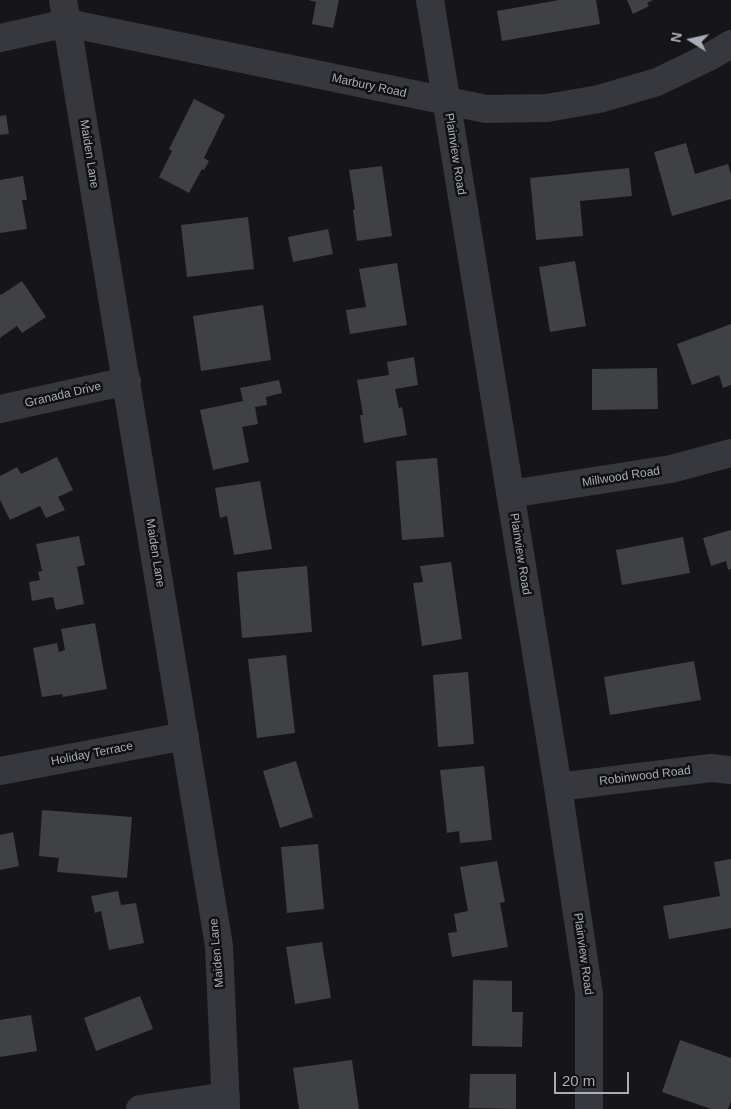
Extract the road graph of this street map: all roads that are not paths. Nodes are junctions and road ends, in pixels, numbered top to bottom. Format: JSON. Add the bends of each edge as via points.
{"nodes":[{"id":1,"x":430,"y":0,"type":"edge"},
{"id":2,"x":65,"y":12,"type":"edge"},
{"id":3,"x":0,"y":38,"type":"edge"},
{"id":4,"x":731,"y":44,"type":"edge"},
{"id":5,"x":447,"y":102,"type":"junction"},
{"id":6,"x":127,"y":381,"type":"junction"},
{"id":7,"x":0,"y":409,"type":"edge"},
{"id":8,"x":731,"y":453,"type":"edge"},
{"id":9,"x":510,"y":494,"type":"junction"},
{"id":10,"x":185,"y":736,"type":"junction"},
{"id":11,"x":731,"y":770,"type":"edge"},
{"id":12,"x":0,"y":771,"type":"edge"},
{"id":13,"x":558,"y":787,"type":"junction"},
{"id":14,"x":226,"y":1102,"type":"edge"},
{"id":15,"x":140,"y":1109,"type":"edge"},
{"id":16,"x":589,"y":1109,"type":"edge"}],
"edges":[{"from":1,"to":5,"type":"street","name":"Plainview Road"},
{"from":2,"to":3,"type":"street","name":"Marbury Road"},
{"from":2,"to":5,"type":"street","name":"Marbury Road"},
{"from":2,"to":6,"type":"street","name":"Maiden Lane"},
{"from":4,"to":5,"type":"street","name":"Marbury Road","via":[[657,82],[599,99],[547,108],[486,109]]},
{"from":5,"to":9,"type":"street","name":"Plainview Road"},
{"from":6,"to":7,"type":"street","name":"Granada Drive"},
{"from":6,"to":10,"type":"street","name":"Maiden Lane"},
{"from":8,"to":9,"type":"street","name":"Millwood Road","via":[[671,469]]},
{"from":9,"to":13,"type":"street","name":"Plainview Road"},
{"from":10,"to":12,"type":"street","name":"Holiday Terrace"},
{"from":10,"to":14,"type":"street","name":"Maiden Lane","via":[[219,946]]},
{"from":11,"to":13,"type":"street","name":"Robinwood Road","via":[[711,768]]},
{"from":13,"to":16,"type":"street","name":"Plainview Road","via":[[589,994]]},
{"from":14,"to":15,"type":"street"}]}
